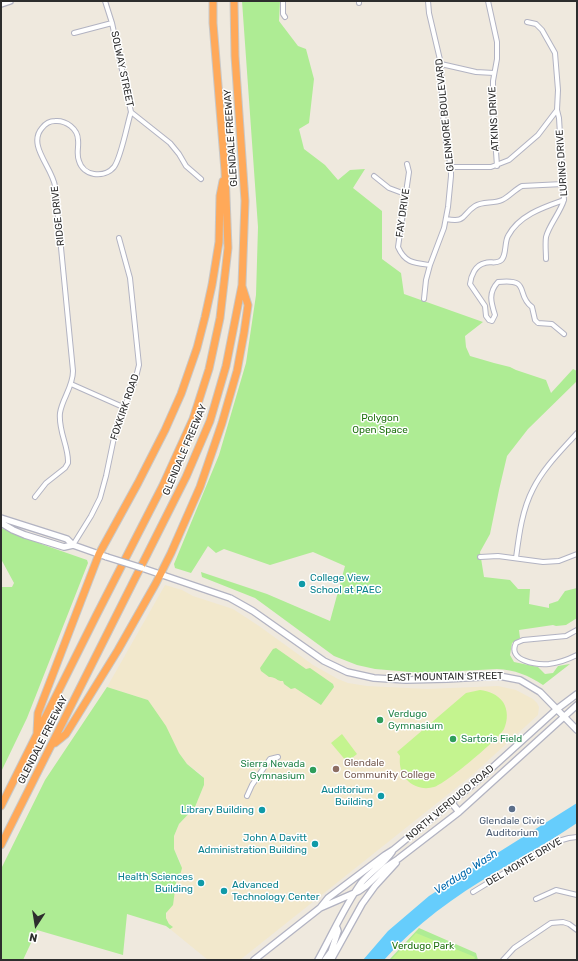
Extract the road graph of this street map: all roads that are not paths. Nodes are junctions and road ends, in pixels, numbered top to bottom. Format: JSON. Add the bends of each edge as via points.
{"nodes":[{"id":1,"x":10,"y":1,"type":"edge"},
{"id":2,"x":105,"y":1,"type":"edge"},
{"id":3,"x":214,"y":1,"type":"edge"},
{"id":4,"x":234,"y":1,"type":"edge"},
{"id":5,"x":283,"y":1,"type":"edge"},
{"id":6,"x":428,"y":1,"type":"edge"},
{"id":7,"x":488,"y":1,"type":"edge"},
{"id":8,"x":1,"y":4,"type":"edge"},
{"id":9,"x":285,"y":17,"type":"dead end"},
{"id":10,"x":527,"y":22,"type":"dead end"},
{"id":11,"x":112,"y":23,"type":"junction"},
{"id":12,"x":74,"y":33,"type":"dead end"},
{"id":13,"x":441,"y":64,"type":"junction"},
{"id":14,"x":494,"y":73,"type":"junction"},
{"id":15,"x":557,"y":110,"type":"junction"},
{"id":16,"x":130,"y":112,"type":"junction"},
{"id":17,"x":407,"y":164,"type":"dead end"},
{"id":18,"x":497,"y":166,"type":"junction"},
{"id":19,"x":451,"y":167,"type":"junction"},
{"id":20,"x":226,"y":171,"type":"junction"},
{"id":21,"x":374,"y":176,"type":"dead end"},
{"id":22,"x":200,"y":179,"type":"dead end"},
{"id":23,"x":563,"y":184,"type":"junction"},
{"id":24,"x":406,"y":194,"type":"junction"},
{"id":25,"x":564,"y":200,"type":"junction"},
{"id":26,"x":446,"y":219,"type":"junction"},
{"id":27,"x":119,"y":238,"type":"dead end"},
{"id":28,"x":546,"y":259,"type":"dead end"},
{"id":29,"x":430,"y":266,"type":"junction"},
{"id":30,"x":242,"y":285,"type":"junction"},
{"id":31,"x":424,"y":299,"type":"dead end"},
{"id":32,"x":564,"y":334,"type":"dead end"},
{"id":33,"x":71,"y":384,"type":"junction"},
{"id":34,"x":124,"y":407,"type":"junction"},
{"id":35,"x":577,"y":433,"type":"edge"},
{"id":36,"x":35,"y":497,"type":"dead end"},
{"id":37,"x":1,"y":518,"type":"edge"},
{"id":38,"x":1,"y":523,"type":"edge"},
{"id":39,"x":73,"y":545,"type":"junction"},
{"id":40,"x":99,"y":554,"type":"junction"},
{"id":41,"x":577,"y":554,"type":"edge"},
{"id":42,"x":480,"y":557,"type":"dead end"},
{"id":43,"x":516,"y":558,"type":"junction"},
{"id":44,"x":161,"y":574,"type":"junction"},
{"id":45,"x":577,"y":630,"type":"edge"},
{"id":46,"x":577,"y":654,"type":"edge"},
{"id":47,"x":577,"y":694,"type":"edge"},
{"id":48,"x":577,"y":705,"type":"edge"},
{"id":49,"x":557,"y":709,"type":"junction"},
{"id":50,"x":564,"y":716,"type":"junction"},
{"id":51,"x":577,"y":730,"type":"edge"},
{"id":52,"x":36,"y":736,"type":"junction"},
{"id":53,"x":52,"y":745,"type":"junction"},
{"id":54,"x":278,"y":757,"type":"dead end"},
{"id":55,"x":247,"y":796,"type":"dead end"},
{"id":56,"x":451,"y":802,"type":"junction"},
{"id":57,"x":1,"y":806,"type":"edge"},
{"id":58,"x":459,"y":812,"type":"junction"},
{"id":59,"x":577,"y":838,"type":"edge"},
{"id":60,"x":1,"y":845,"type":"edge"},
{"id":61,"x":393,"y":850,"type":"junction"},
{"id":62,"x":398,"y":859,"type":"junction"},
{"id":63,"x":472,"y":892,"type":"dead end"},
{"id":64,"x":355,"y":893,"type":"junction"},
{"id":65,"x":577,"y":895,"type":"edge"},
{"id":66,"x":536,"y":899,"type":"dead end"},
{"id":67,"x":320,"y":908,"type":"junction"},
{"id":68,"x":337,"y":925,"type":"junction"},
{"id":69,"x":577,"y":930,"type":"edge"},
{"id":70,"x":333,"y":952,"type":"junction"},
{"id":71,"x":254,"y":960,"type":"edge"},
{"id":72,"x":318,"y":960,"type":"edge"},
{"id":73,"x":325,"y":960,"type":"edge"},
{"id":74,"x":331,"y":960,"type":"edge"},
{"id":75,"x":503,"y":960,"type":"edge"}],
"edges":[{"from":1,"to":8,"type":"main road"},
{"from":2,"to":11,"type":"street","name":"SOLWAY STREET"},
{"from":3,"to":20,"type":"highway","name":"GLENDALE FREEWAY"},
{"from":4,"to":30,"type":"highway","name":"GLENDALE FREEWAY","via":[[235,56],[245,201]]},
{"from":5,"to":9,"type":"street","via":[[282,14]]},
{"from":6,"to":13,"type":"street","name":"GLENMORE BOULEVARD"},
{"from":7,"to":14,"type":"street","name":"ATKINS DRIVE","via":[[497,42]]},
{"from":10,"to":15,"type":"street","name":"LURING DRIVE","via":[[536,24],[542,30],[555,53]]},
{"from":11,"to":12,"type":"street"},
{"from":11,"to":16,"type":"street","name":"SOLWAY STREET"},
{"from":13,"to":14,"type":"street","via":[[476,72]]},
{"from":13,"to":19,"type":"street","name":"GLENMORE BOULEVARD","via":[[442,104]]},
{"from":14,"to":18,"type":"street","name":"ATKINS DRIVE","via":[[493,109]]},
{"from":15,"to":18,"type":"street","via":[[538,135],[509,160]]},
{"from":15,"to":23,"type":"street","name":"LURING DRIVE"},
{"from":16,"to":22,"type":"street","name":"SOLWAY STREET","via":[[170,143],[186,166]]},
{"from":16,"to":33,"type":"street","name":"RIDGE DRIVE","via":[[116,163],[110,171],[101,174],[88,172],[80,165],[77,136],[74,129],[66,123],[49,122],[42,127],[38,135],[38,147],[56,186],[73,371]]},
{"from":17,"to":24,"type":"street","name":"FAY DRIVE","via":[[409,172]]},
{"from":18,"to":19,"type":"street"},
{"from":19,"to":26,"type":"street","name":"GLENMORE BOULEVARD"},
{"from":20,"to":40,"type":"highway","via":[[220,196],[219,242],[212,285],[197,348],[165,430]]},
{"from":20,"to":52,"type":"highway","name":"GLENDALE FREEWAY","via":[[228,248],[224,288],[220,318],[202,393],[163,486]]},
{"from":21,"to":24,"type":"street","via":[[389,188]]},
{"from":23,"to":25,"type":"street","name":"LURING DRIVE"},
{"from":23,"to":26,"type":"street","via":[[522,186],[500,201],[474,206],[457,221]]},
{"from":24,"to":29,"type":"street","name":"FAY DRIVE","via":[[398,247],[401,254],[410,262]]},
{"from":25,"to":28,"type":"street","name":"LURING DRIVE","via":[[546,237]]},
{"from":25,"to":32,"type":"street","via":[[525,217],[509,235],[504,257],[500,261],[480,265],[474,271],[470,284],[485,306],[486,316],[492,321],[495,315],[491,294],[493,287],[498,282],[516,282],[532,307],[535,320],[538,323],[552,324]]},
{"from":26,"to":29,"type":"street","name":"GLENMORE BOULEVARD"},
{"from":27,"to":34,"type":"street","name":"FOXKIRK ROAD","via":[[130,278],[139,357],[138,373]]},
{"from":29,"to":31,"type":"street","name":"GLENMORE BOULEVARD"},
{"from":30,"to":44,"type":"highway","via":[[248,305],[230,396],[200,487]]},
{"from":30,"to":53,"type":"highway","name":"GLENDALE FREEWAY","via":[[226,366],[210,421],[186,478]]},
{"from":33,"to":34,"type":"street"},
{"from":33,"to":36,"type":"street","name":"RIDGE DRIVE","via":[[60,414],[67,467],[46,483]]},
{"from":34,"to":39,"type":"street","name":"FOXKIRK ROAD","via":[[114,435],[100,498]]},
{"from":35,"to":43,"type":"street","via":[[552,460],[533,489],[520,530]]},
{"from":37,"to":39,"type":"main road","via":[[67,539]]},
{"from":38,"to":39,"type":"main road","via":[[25,535],[64,547]]},
{"from":39,"to":40,"type":"main road","name":"EAST MOUNTAIN STREET"},
{"from":40,"to":44,"type":"main road","name":"EAST MOUNTAIN STREET","bridge":true},
{"from":40,"to":52,"type":"highway","via":[[38,713]]},
{"from":41,"to":43,"type":"street","via":[[559,561],[543,562]]},
{"from":42,"to":43,"type":"street"},
{"from":44,"to":49,"type":"main road","name":"EAST MOUNTAIN STREET","via":[[230,598],[253,611],[324,661],[348,672],[374,678],[406,680],[509,677],[520,680],[540,692]]},
{"from":44,"to":53,"type":"highway","via":[[66,734]]},
{"from":45,"to":46,"type":"street","via":[[566,636],[523,640],[516,643],[514,648],[521,659],[550,664]]},
{"from":47,"to":49,"type":"main road","name":"NORTH VERDUGO ROAD"},
{"from":48,"to":50,"type":"main road","name":"NORTH VERDUGO ROAD"},
{"from":49,"to":50,"type":"main road","name":"EAST MOUNTAIN STREET"},
{"from":49,"to":56,"type":"main road","name":"NORTH VERDUGO ROAD"},
{"from":50,"to":51,"type":"main road","name":"EAST MOUNTAIN STREET"},
{"from":50,"to":58,"type":"main road","name":"NORTH VERDUGO ROAD"},
{"from":52,"to":57,"type":"highway","name":"GLENDALE FREEWAY"},
{"from":53,"to":60,"type":"highway","name":"GLENDALE FREEWAY"},
{"from":54,"to":55,"type":"street","via":[[270,759]]},
{"from":56,"to":58,"type":"main road"},
{"from":56,"to":61,"type":"main road","name":"NORTH VERDUGO ROAD"},
{"from":58,"to":62,"type":"main road","name":"NORTH VERDUGO ROAD"},
{"from":59,"to":63,"type":"street","name":"DEL MONTE DRIVE","via":[[555,842]]},
{"from":61,"to":64,"type":"main road"},
{"from":61,"to":67,"type":"main road","name":"NORTH VERDUGO ROAD","via":[[328,898]]},
{"from":62,"to":64,"type":"main road","name":"NORTH VERDUGO ROAD"},
{"from":62,"to":70,"type":"main road","via":[[362,904]]},
{"from":64,"to":67,"type":"main road","name":"NORTH VERDUGO ROAD"},
{"from":64,"to":68,"type":"main road"},
{"from":65,"to":66,"type":"street","via":[[556,890]]},
{"from":67,"to":71,"type":"main road","name":"NORTH VERDUGO ROAD"},
{"from":68,"to":70,"type":"main road"},
{"from":68,"to":72,"type":"main road"},
{"from":69,"to":75,"type":"street","via":[[563,922],[551,923],[514,948]]},
{"from":70,"to":73,"type":"main road"},
{"from":70,"to":74,"type":"main road"}]}
